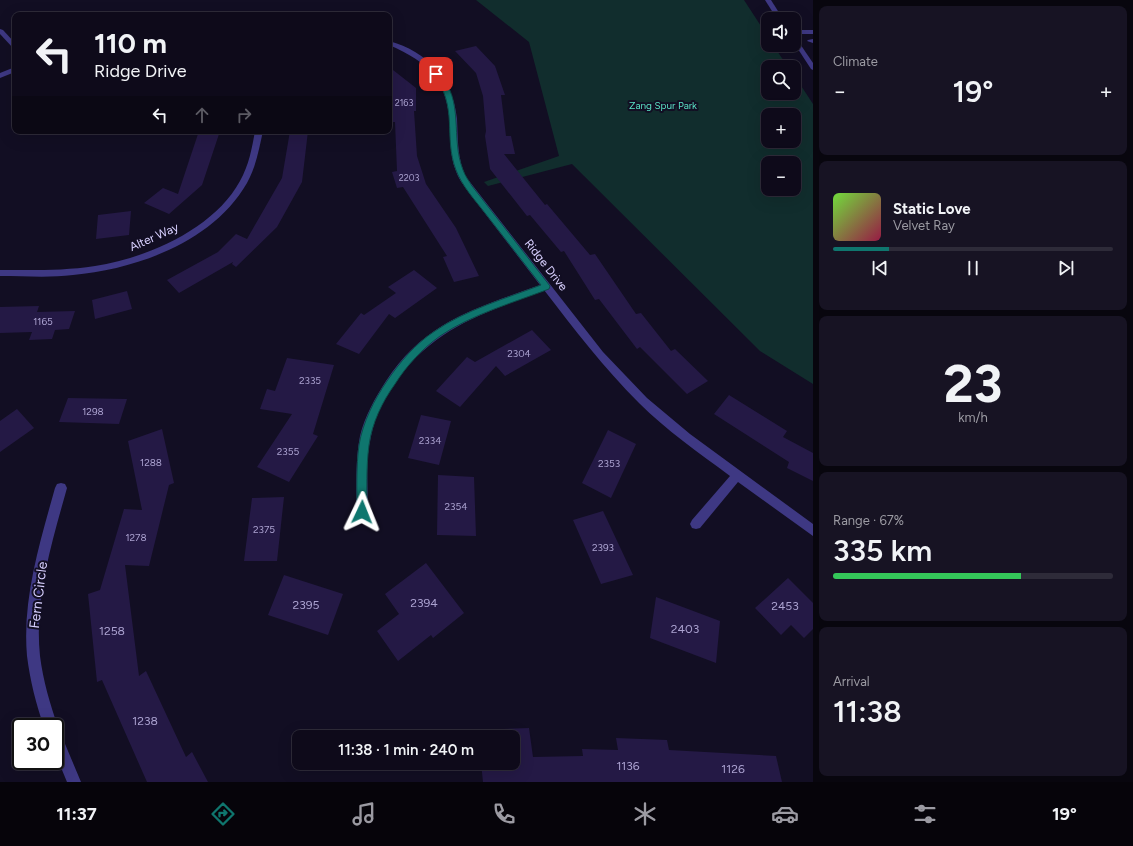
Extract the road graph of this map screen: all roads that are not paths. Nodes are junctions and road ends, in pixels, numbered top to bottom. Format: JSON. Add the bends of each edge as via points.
{"nodes":[{"id":1,"x":768,"y":0,"type":"edge"},
{"id":2,"x":776,"y":12,"type":"edge"},
{"id":3,"x":1,"y":31,"type":"dead end"},
{"id":4,"x":801,"y":32,"type":"edge"},
{"id":5,"x":813,"y":32,"type":"edge"},
{"id":6,"x":12,"y":44,"type":"edge"},
{"id":7,"x":392,"y":45,"type":"edge"},
{"id":8,"x":801,"y":50,"type":"edge"},
{"id":9,"x":813,"y":68,"type":"edge"},
{"id":10,"x":12,"y":70,"type":"edge"},
{"id":11,"x":0,"y":76,"type":"edge"},
{"id":12,"x":258,"y":134,"type":"edge"},
{"id":13,"x":0,"y":273,"type":"edge"},
{"id":14,"x":546,"y":286,"type":"junction"},
{"id":15,"x":737,"y":475,"type":"junction"},
{"id":16,"x":61,"y":488,"type":"dead end"},
{"id":17,"x":362,"y":512,"type":"dead end"},
{"id":18,"x":696,"y":524,"type":"dead end"},
{"id":19,"x":813,"y":531,"type":"edge"},
{"id":20,"x":48,"y":718,"type":"edge"},
{"id":21,"x":64,"y":758,"type":"edge"},
{"id":22,"x":74,"y":782,"type":"edge"}],
"edges":[{"from":1,"to":2,"type":"lane"},
{"from":3,"to":6,"type":"street"},
{"from":4,"to":5,"type":"lane"},
{"from":7,"to":14,"type":"street","name":"Ridge Drive","via":[[420,59],[443,81],[451,101],[459,170]]},
{"from":8,"to":9,"type":"lane"},
{"from":10,"to":11,"type":"street"},
{"from":12,"to":13,"type":"street","name":"Alter Way","via":[[249,169],[234,195],[212,218],[177,241],[139,258],[89,270]]},
{"from":14,"to":15,"type":"street","name":"Ridge Drive","via":[[600,355],[643,401]]},
{"from":14,"to":17,"type":"street","via":[[464,318],[438,333],[403,365],[378,402],[371,419],[364,445]]},
{"from":15,"to":18,"type":"street"},
{"from":15,"to":19,"type":"street","name":"Ridge Drive"},
{"from":16,"to":20,"type":"street","name":"Fern Circle","via":[[42,557],[34,607],[33,633],[37,678]]},
{"from":21,"to":22,"type":"street"}]}
